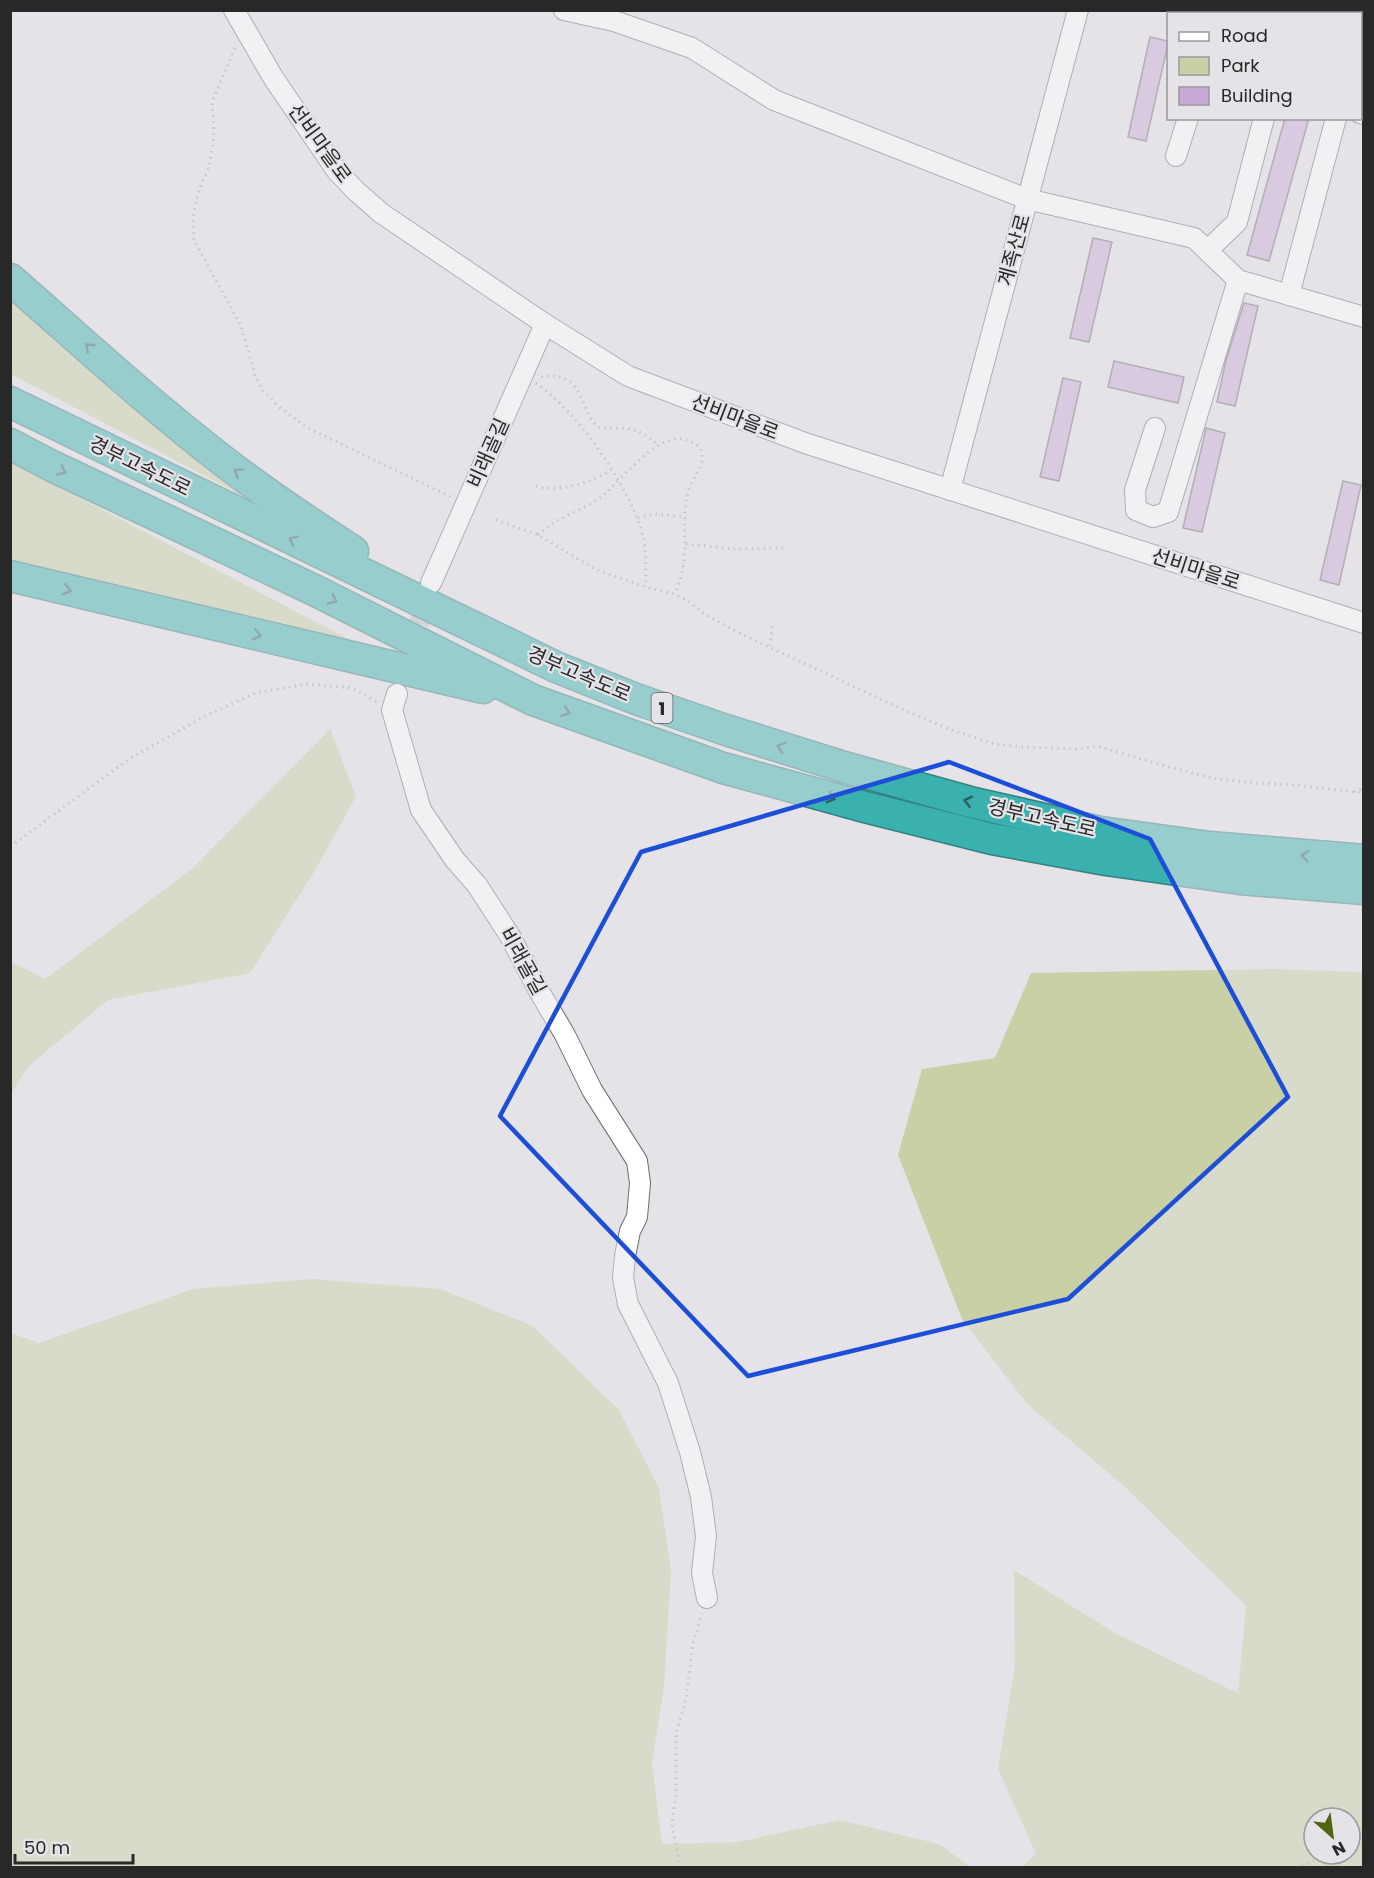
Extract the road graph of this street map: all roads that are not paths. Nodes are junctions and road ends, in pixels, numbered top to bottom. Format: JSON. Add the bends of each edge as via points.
{"nodes":[{"id":1,"x":234,"y":10,"type":"edge"},
{"id":2,"x":1078,"y":10,"type":"edge"},
{"id":3,"x":567,"y":11,"type":"edge"},
{"id":4,"x":1187,"y":120,"type":"edge"},
{"id":5,"x":1264,"y":120,"type":"edge"},
{"id":6,"x":1335,"y":120,"type":"edge"},
{"id":7,"x":1176,"y":156,"type":"dead end"},
{"id":8,"x":1028,"y":199,"type":"junction"},
{"id":9,"x":1208,"y":250,"type":"junction"},
{"id":10,"x":10,"y":279,"type":"edge"},
{"id":11,"x":1238,"y":280,"type":"junction"},
{"id":12,"x":1289,"y":295,"type":"junction"},
{"id":13,"x":1362,"y":311,"type":"edge"},
{"id":14,"x":545,"y":324,"type":"junction"},
{"id":15,"x":10,"y":402,"type":"edge"},
{"id":16,"x":1155,"y":428,"type":"dead end"},
{"id":17,"x":10,"y":444,"type":"edge"},
{"id":18,"x":950,"y":490,"type":"junction"},
{"id":19,"x":10,"y":576,"type":"edge"},
{"id":20,"x":431,"y":583,"type":"tunnel mouth"},
{"id":21,"x":1364,"y":623,"type":"edge"},
{"id":22,"x":556,"y":667,"type":"junction"},
{"id":23,"x":533,"y":700,"type":"junction"},
{"id":24,"x":394,"y":702,"type":"tunnel mouth"},
{"id":25,"x":1364,"y":860,"type":"edge"},
{"id":26,"x":1364,"y":889,"type":"edge"},
{"id":27,"x":707,"y":1598,"type":"road end"}],
"edges":[{"from":1,"to":14,"type":"street","name":"선비마을로","via":[[274,79],[337,171],[356,191],[381,213]]},
{"from":2,"to":8,"type":"street","name":"계족산로"},
{"from":3,"to":8,"type":"street","via":[[614,21],[692,48],[774,100]]},
{"from":4,"to":7,"type":"street"},
{"from":5,"to":9,"type":"street","via":[[1238,222]]},
{"from":6,"to":12,"type":"street"},
{"from":8,"to":9,"type":"street","via":[[1194,238]]},
{"from":8,"to":18,"type":"street","name":"계족산로"},
{"from":9,"to":11,"type":"street"},
{"from":22,"to":10,"type":"highway","one_way":true,"via":[[417,592],[280,504],[148,400]]},
{"from":11,"to":12,"type":"street"},
{"from":11,"to":16,"type":"street","via":[[1168,512],[1153,518],[1136,510],[1135,490]]},
{"from":12,"to":13,"type":"street"},
{"from":14,"to":18,"type":"street","name":"선비마을로","via":[[628,376],[805,443]]},
{"from":14,"to":20,"type":"street","name":"비래골길"},
{"from":22,"to":15,"type":"highway","name":"경부고속도로","number":"1","one_way":true},
{"from":17,"to":23,"type":"highway","name":"경부고속도로","number":"1","one_way":true},
{"from":18,"to":21,"type":"street","name":"선비마을로"},
{"from":19,"to":23,"type":"highway","one_way":true},
{"from":25,"to":22,"type":"highway","name":"경부고속도로","number":"1","one_way":true,"via":[[1210,847],[1101,832],[970,802],[726,730]]},
{"from":23,"to":26,"type":"highway","name":"경부고속도로","number":"1","one_way":true,"via":[[723,768],[992,839],[1229,877]]},
{"from":24,"to":27,"type":"street","name":"비래골길","via":[[421,810],[510,936],[592,1090],[637,1161],[637,1216],[630,1231],[623,1278],[628,1304],[668,1383],[690,1452],[701,1497],[705,1536],[702,1573]]}]}
